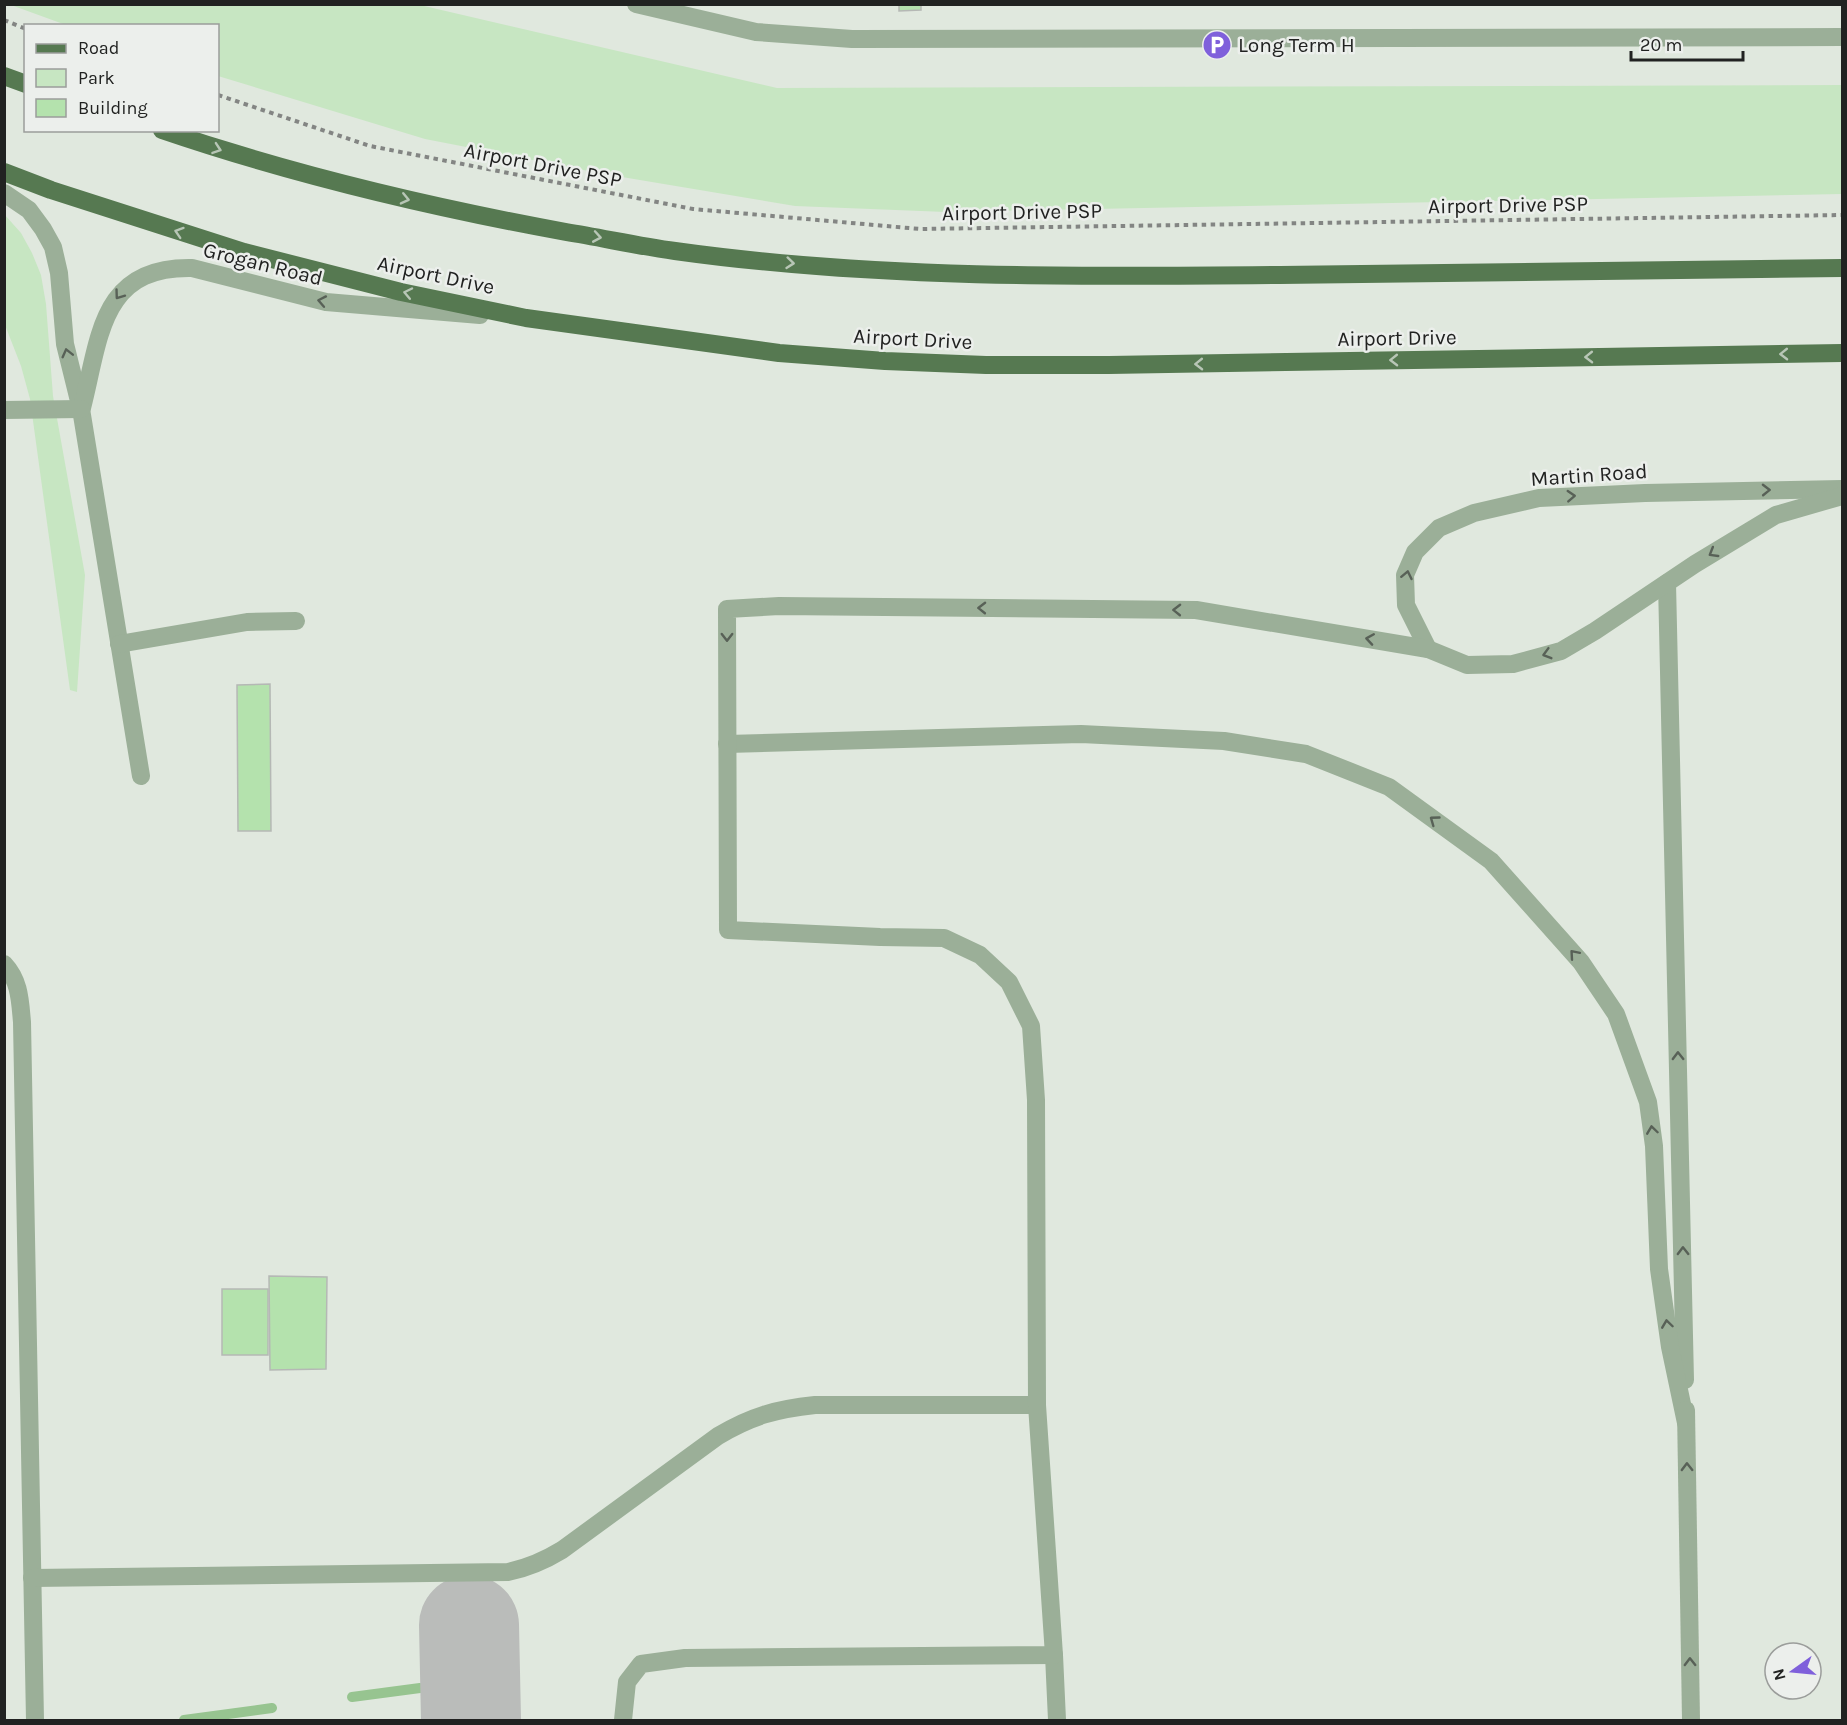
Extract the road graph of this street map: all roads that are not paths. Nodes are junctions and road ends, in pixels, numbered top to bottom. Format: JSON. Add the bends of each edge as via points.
{"nodes":[{"id":1,"x":636,"y":4,"type":"edge"},
{"id":2,"x":1842,"y":37,"type":"edge"},
{"id":3,"x":4,"y":76,"type":"edge"},
{"id":4,"x":24,"y":83,"type":"edge"},
{"id":5,"x":168,"y":132,"type":"edge"},
{"id":6,"x":4,"y":172,"type":"edge"},
{"id":7,"x":4,"y":193,"type":"edge"},
{"id":8,"x":1842,"y":268,"type":"edge"},
{"id":9,"x":526,"y":318,"type":"junction"},
{"id":10,"x":1842,"y":353,"type":"edge"},
{"id":11,"x":4,"y":410,"type":"edge"},
{"id":12,"x":81,"y":410,"type":"junction"},
{"id":13,"x":1842,"y":489,"type":"edge"},
{"id":14,"x":1842,"y":496,"type":"edge"},
{"id":15,"x":1668,"y":583,"type":"junction"},
{"id":16,"x":296,"y":621,"type":"dead end"},
{"id":17,"x":119,"y":644,"type":"junction"},
{"id":18,"x":1428,"y":649,"type":"junction"},
{"id":19,"x":727,"y":744,"type":"junction"},
{"id":20,"x":141,"y":776,"type":"dead end"},
{"id":21,"x":4,"y":964,"type":"edge"},
{"id":22,"x":1037,"y":1405,"type":"junction"},
{"id":23,"x":1686,"y":1423,"type":"junction"},
{"id":24,"x":32,"y":1578,"type":"junction"},
{"id":25,"x":1054,"y":1655,"type":"junction"},
{"id":26,"x":35,"y":1720,"type":"edge"},
{"id":27,"x":623,"y":1720,"type":"edge"},
{"id":28,"x":1057,"y":1720,"type":"edge"},
{"id":29,"x":1691,"y":1720,"type":"edge"}],
"edges":[{"from":1,"to":2,"type":"lane","via":[[756,32],[852,39]]},
{"from":3,"to":4,"type":"main road"},
{"from":5,"to":8,"type":"main road","one_way":true,"via":[[236,156],[497,220],[675,251],[798,264],[925,273],[1088,277]]},
{"from":9,"to":6,"type":"main road","name":"Airport Drive","one_way":true,"via":[[401,292],[243,252]]},
{"from":12,"to":7,"type":"lane","name":"Grogan Road","one_way":true,"via":[[64,344],[59,273],[53,247],[29,210]]},
{"from":10,"to":9,"type":"main road","name":"Airport Drive","one_way":true,"via":[[986,365],[779,353]]},
{"from":9,"to":12,"type":"lane","name":"Grogan Road","one_way":true,"via":[[326,302],[192,268],[150,272],[124,288],[104,319]]},
{"from":11,"to":12,"type":"lane"},
{"from":12,"to":17,"type":"lane","name":"Grogan Road"},
{"from":18,"to":13,"type":"lane","name":"Martin Road","one_way":true,"via":[[1406,605],[1405,575],[1415,552],[1439,528],[1474,513],[1539,498]]},
{"from":14,"to":15,"type":"lane","one_way":true,"via":[[1776,515]]},
{"from":15,"to":18,"type":"lane","one_way":true,"via":[[1561,651],[1513,664],[1467,665]]},
{"from":23,"to":15,"type":"lane","one_way":true},
{"from":16,"to":17,"type":"lane","via":[[247,622]]},
{"from":17,"to":20,"type":"lane","name":"Grogan Road"},
{"from":18,"to":19,"type":"lane","one_way":true,"via":[[1196,610],[779,606],[727,609]]},
{"from":19,"to":22,"type":"lane","via":[[728,930],[944,938],[980,955],[1009,982],[1031,1026],[1036,1100]]},
{"from":23,"to":19,"type":"lane","one_way":true,"via":[[1659,1269],[1654,1146],[1648,1102],[1616,1014],[1581,962],[1491,861],[1389,787],[1306,754],[1224,741],[1081,734]]},
{"from":21,"to":24,"type":"lane","via":[[19,989],[22,1022]]},
{"from":22,"to":24,"type":"lane","via":[[815,1405],[761,1414],[718,1436],[562,1550],[523,1569],[507,1572]]},
{"from":22,"to":25,"type":"lane"},
{"from":29,"to":23,"type":"lane","one_way":true},
{"from":24,"to":26,"type":"lane"},
{"from":25,"to":27,"type":"lane","via":[[685,1658],[641,1664],[627,1682]]},
{"from":25,"to":28,"type":"lane"}]}
